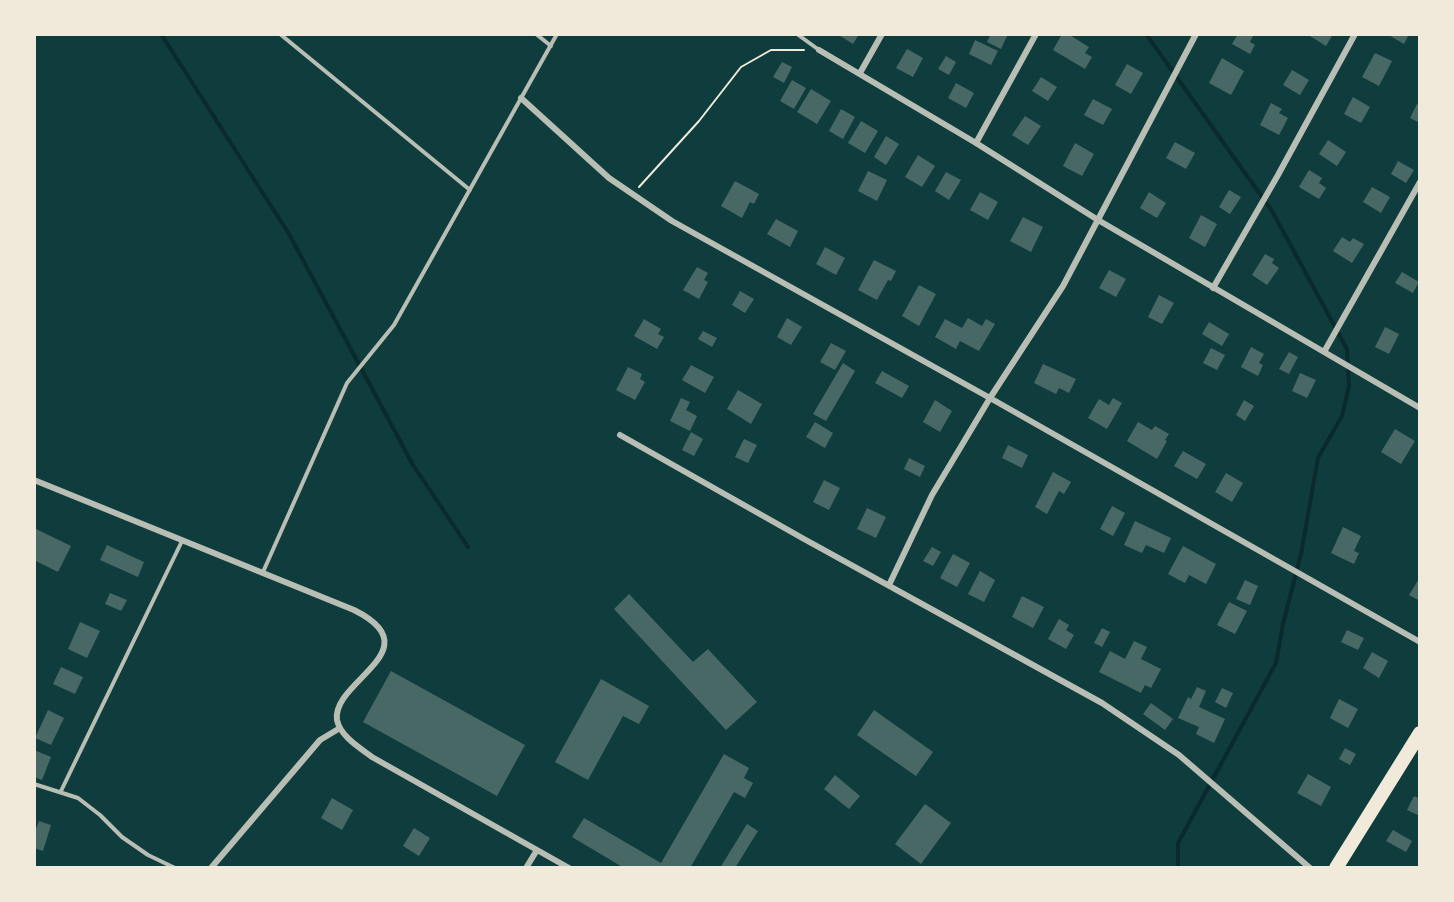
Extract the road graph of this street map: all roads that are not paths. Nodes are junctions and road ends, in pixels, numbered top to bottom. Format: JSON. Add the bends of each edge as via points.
{"nodes":[{"id":1,"x":280,"y":34,"type":"edge"},
{"id":2,"x":536,"y":34,"type":"edge"},
{"id":3,"x":557,"y":34,"type":"edge"},
{"id":4,"x":796,"y":34,"type":"edge"},
{"id":5,"x":882,"y":34,"type":"edge"},
{"id":6,"x":1036,"y":34,"type":"edge"},
{"id":7,"x":1196,"y":34,"type":"edge"},
{"id":8,"x":1355,"y":34,"type":"edge"},
{"id":9,"x":551,"y":46,"type":"junction"},
{"id":10,"x":819,"y":50,"type":"joint"},
{"id":11,"x":860,"y":74,"type":"junction"},
{"id":12,"x":521,"y":98,"type":"junction"},
{"id":13,"x":976,"y":143,"type":"junction"},
{"id":14,"x":1419,"y":182,"type":"edge"},
{"id":15,"x":470,"y":190,"type":"junction"},
{"id":16,"x":1098,"y":220,"type":"junction"},
{"id":17,"x":1214,"y":288,"type":"junction"},
{"id":18,"x":1324,"y":352,"type":"junction"},
{"id":19,"x":990,"y":398,"type":"junction"},
{"id":20,"x":1419,"y":408,"type":"edge"},
{"id":21,"x":620,"y":435,"type":"dead end"},
{"id":22,"x":34,"y":480,"type":"edge"},
{"id":23,"x":182,"y":540,"type":"junction"},
{"id":24,"x":262,"y":573,"type":"junction"},
{"id":25,"x":889,"y":585,"type":"junction"},
{"id":26,"x":1419,"y":642,"type":"edge"},
{"id":27,"x":340,"y":728,"type":"junction"},
{"id":28,"x":1419,"y":733,"type":"edge"},
{"id":29,"x":34,"y":784,"type":"edge"},
{"id":30,"x":61,"y":792,"type":"junction"},
{"id":31,"x":537,"y":850,"type":"junction"},
{"id":32,"x":175,"y":867,"type":"edge"},
{"id":33,"x":211,"y":867,"type":"edge"},
{"id":34,"x":526,"y":867,"type":"edge"},
{"id":35,"x":569,"y":867,"type":"edge"},
{"id":36,"x":1310,"y":867,"type":"edge"},
{"id":37,"x":1336,"y":867,"type":"edge"}],
"edges":[{"from":1,"to":15,"type":"lane"},
{"from":2,"to":9,"type":"lane"},
{"from":3,"to":9,"type":"lane"},
{"from":4,"to":10,"type":"lane"},
{"from":5,"to":11,"type":"street"},
{"from":6,"to":13,"type":"street"},
{"from":7,"to":16,"type":"street"},
{"from":8,"to":17,"type":"street"},
{"from":9,"to":12,"type":"lane"},
{"from":10,"to":11,"type":"street"},
{"from":11,"to":13,"type":"street"},
{"from":12,"to":15,"type":"lane"},
{"from":12,"to":19,"type":"street","via":[[609,178],[672,221]]},
{"from":13,"to":16,"type":"street"},
{"from":14,"to":18,"type":"street"},
{"from":15,"to":24,"type":"lane","via":[[394,325],[347,383]]},
{"from":16,"to":17,"type":"street"},
{"from":16,"to":19,"type":"street","via":[[1063,286]]},
{"from":17,"to":18,"type":"street"},
{"from":18,"to":20,"type":"street"},
{"from":19,"to":25,"type":"street","via":[[932,495]]},
{"from":19,"to":26,"type":"street"},
{"from":21,"to":25,"type":"street"},
{"from":22,"to":23,"type":"street"},
{"from":23,"to":24,"type":"street"},
{"from":23,"to":30,"type":"lane"},
{"from":24,"to":27,"type":"street","via":[[354,610],[378,626],[383,651],[339,707]]},
{"from":25,"to":36,"type":"street","via":[[1102,703],[1179,755]]},
{"from":27,"to":31,"type":"street","via":[[372,757]]},
{"from":27,"to":33,"type":"street","via":[[320,740]]},
{"from":28,"to":37,"type":"highway"},
{"from":29,"to":30,"type":"lane"},
{"from":30,"to":32,"type":"lane","via":[[78,798],[148,855]]},
{"from":31,"to":34,"type":"street"},
{"from":31,"to":35,"type":"street"}]}
